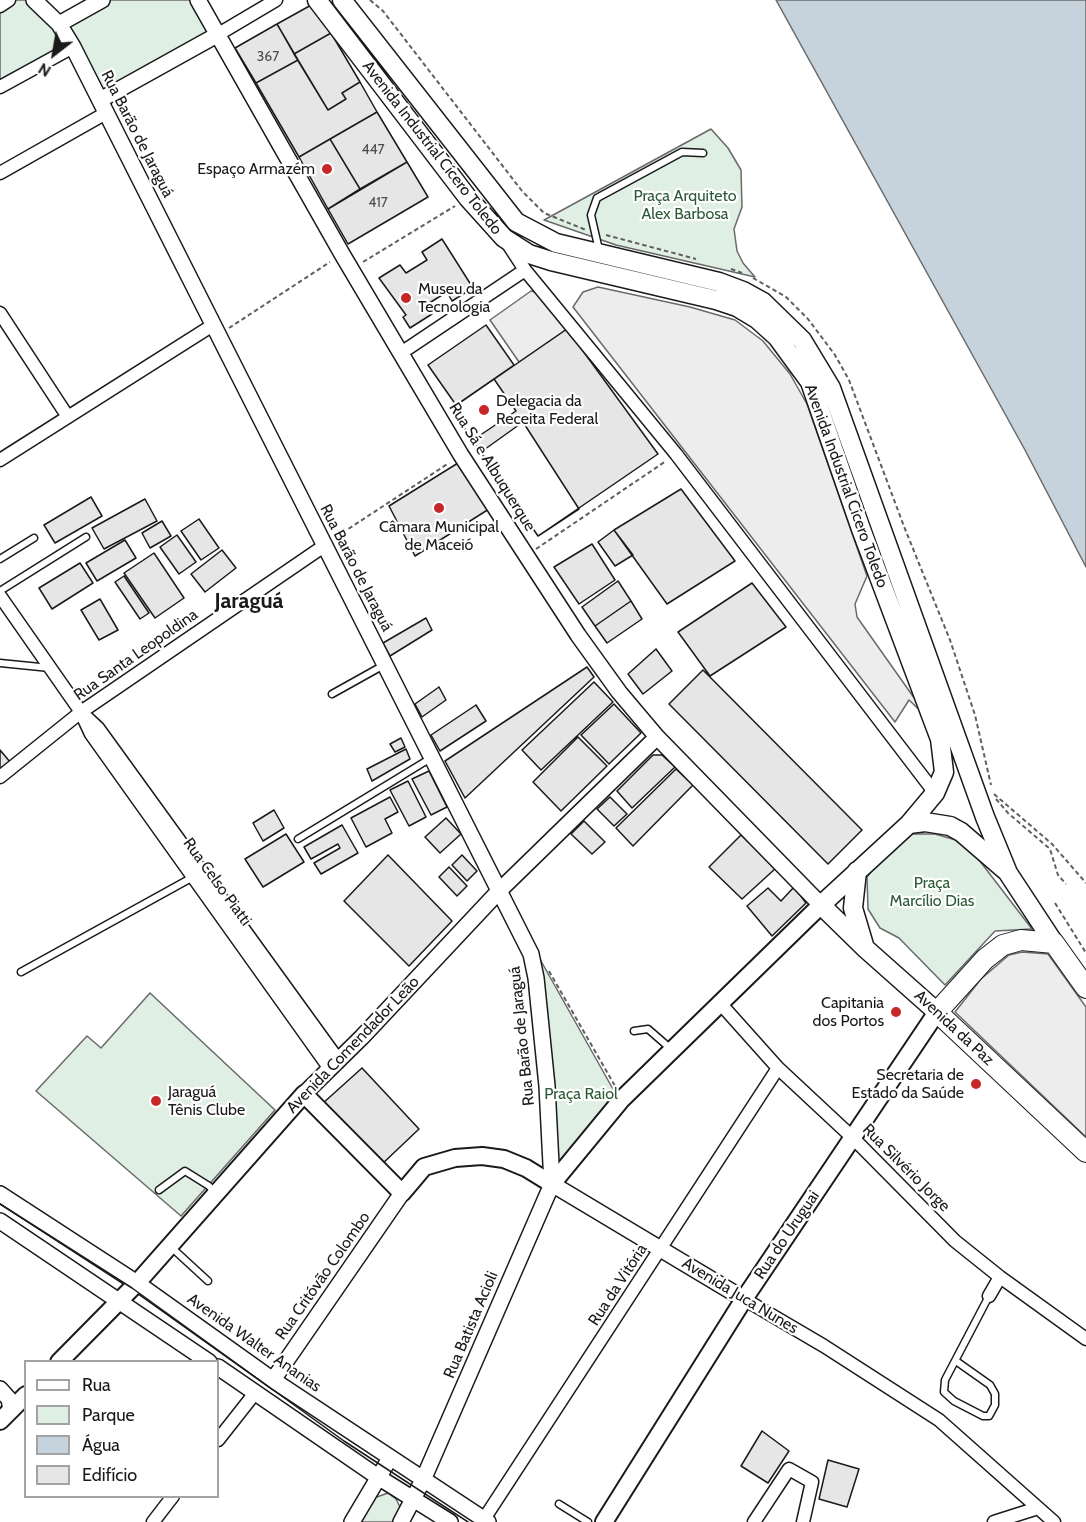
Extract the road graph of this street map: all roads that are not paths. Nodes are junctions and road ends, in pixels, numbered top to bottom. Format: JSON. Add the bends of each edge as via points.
{"nodes":[{"id":1,"x":9,"y":0,"type":"edge"},
{"id":2,"x":34,"y":0,"type":"edge"},
{"id":3,"x":102,"y":0,"type":"edge"},
{"id":4,"x":198,"y":0,"type":"edge"},
{"id":5,"x":276,"y":0,"type":"edge"},
{"id":6,"x":317,"y":0,"type":"edge"},
{"id":7,"x":342,"y":0,"type":"edge"},
{"id":8,"x":0,"y":6,"type":"edge"},
{"id":9,"x":59,"y":24,"type":"junction"},
{"id":10,"x":217,"y":35,"type":"junction"},
{"id":11,"x":73,"y":47,"type":"junction"},
{"id":12,"x":0,"y":87,"type":"edge"},
{"id":13,"x":103,"y":107,"type":"junction"},
{"id":14,"x":703,"y":153,"type":"dead end"},
{"id":15,"x":0,"y":173,"type":"edge"},
{"id":16,"x":504,"y":238,"type":"junction"},
{"id":17,"x":600,"y":254,"type":"junction"},
{"id":18,"x":525,"y":270,"type":"junction"},
{"id":19,"x":0,"y":313,"type":"edge"},
{"id":20,"x":215,"y":330,"type":"junction"},
{"id":21,"x":401,"y":353,"type":"junction"},
{"id":22,"x":68,"y":417,"type":"junction"},
{"id":23,"x":0,"y":460,"type":"edge"},
{"id":24,"x":86,"y":537,"type":"dead end"},
{"id":25,"x":34,"y":538,"type":"dead end"},
{"id":26,"x":324,"y":546,"type":"junction"},
{"id":27,"x":0,"y":559,"type":"edge"},
{"id":28,"x":0,"y":591,"type":"edge"},
{"id":29,"x":0,"y":596,"type":"edge"},
{"id":30,"x":0,"y":663,"type":"edge"},
{"id":31,"x":385,"y":664,"type":"junction"},
{"id":32,"x":50,"y":668,"type":"junction"},
{"id":33,"x":332,"y":694,"type":"dead end"},
{"id":34,"x":81,"y":712,"type":"junction"},
{"id":35,"x":657,"y":737,"type":"junction"},
{"id":36,"x":432,"y":757,"type":"junction"},
{"id":37,"x":0,"y":777,"type":"edge"},
{"id":38,"x":935,"y":793,"type":"junction"},
{"id":39,"x":909,"y":824,"type":"junction"},
{"id":40,"x":298,"y":839,"type":"dead end"},
{"id":41,"x":857,"y":871,"type":"junction"},
{"id":42,"x":1008,"y":873,"type":"junction"},
{"id":43,"x":193,"y":877,"type":"junction"},
{"id":44,"x":500,"y":890,"type":"junction"},
{"id":45,"x":821,"y":905,"type":"junction"},
{"id":46,"x":1054,"y":943,"type":"junction"},
{"id":47,"x":866,"y":949,"type":"junction"},
{"id":48,"x":21,"y":972,"type":"dead end"},
{"id":49,"x":1086,"y":988,"type":"edge"},
{"id":50,"x":719,"y":1002,"type":"junction"},
{"id":51,"x":938,"y":1012,"type":"junction"},
{"id":52,"x":634,"y":1031,"type":"dead end"},
{"id":53,"x":671,"y":1050,"type":"junction"},
{"id":54,"x":334,"y":1065,"type":"junction"},
{"id":55,"x":778,"y":1068,"type":"junction"},
{"id":56,"x":304,"y":1094,"type":"junction"},
{"id":57,"x":852,"y":1137,"type":"junction"},
{"id":58,"x":1086,"y":1152,"type":"edge"},
{"id":59,"x":552,"y":1184,"type":"junction"},
{"id":60,"x":159,"y":1190,"type":"dead end"},
{"id":61,"x":402,"y":1193,"type":"junction"},
{"id":62,"x":0,"y":1194,"type":"edge"},
{"id":63,"x":216,"y":1194,"type":"junction"},
{"id":64,"x":0,"y":1221,"type":"edge"},
{"id":65,"x":170,"y":1246,"type":"junction"},
{"id":66,"x":662,"y":1249,"type":"junction"},
{"id":67,"x":1000,"y":1277,"type":"junction"},
{"id":68,"x":208,"y":1281,"type":"dead end"},
{"id":69,"x":137,"y":1283,"type":"junction"},
{"id":70,"x":989,"y":1296,"type":"joint"},
{"id":71,"x":744,"y":1299,"type":"junction"},
{"id":72,"x":120,"y":1300,"type":"junction"},
{"id":73,"x":1086,"y":1339,"type":"edge"},
{"id":74,"x":61,"y":1360,"type":"edge"},
{"id":75,"x":206,"y":1360,"type":"edge"},
{"id":76,"x":956,"y":1361,"type":"junction"},
{"id":77,"x":219,"y":1368,"type":"edge"},
{"id":78,"x":273,"y":1380,"type":"junction"},
{"id":79,"x":0,"y":1389,"type":"edge"},
{"id":80,"x":255,"y":1393,"type":"junction"},
{"id":81,"x":24,"y":1397,"type":"edge"},
{"id":82,"x":6,"y":1415,"type":"edge"},
{"id":83,"x":219,"y":1439,"type":"edge"},
{"id":84,"x":390,"y":1458,"type":"junction"},
{"id":85,"x":378,"y":1477,"type":"junction"},
{"id":86,"x":423,"y":1480,"type":"junction"},
{"id":87,"x":172,"y":1498,"type":"edge"},
{"id":88,"x":414,"y":1500,"type":"junction"},
{"id":89,"x":559,"y":1504,"type":"dead end"},
{"id":90,"x":1038,"y":1508,"type":"junction"},
{"id":91,"x":486,"y":1521,"type":"edge"},
{"id":92,"x":153,"y":1522,"type":"edge"},
{"id":93,"x":352,"y":1522,"type":"edge"},
{"id":94,"x":401,"y":1522,"type":"edge"},
{"id":95,"x":450,"y":1522,"type":"edge"},
{"id":96,"x":588,"y":1522,"type":"edge"},
{"id":97,"x":604,"y":1522,"type":"edge"},
{"id":98,"x":754,"y":1522,"type":"edge"},
{"id":99,"x":803,"y":1522,"type":"edge"},
{"id":100,"x":994,"y":1522,"type":"edge"},
{"id":101,"x":1054,"y":1522,"type":"edge"}],
"edges":[{"from":1,"to":8,"type":"street"},
{"from":2,"to":9,"type":"street","name":"Rua Barão de Jaraguá"},
{"from":3,"to":9,"type":"street"},
{"from":4,"to":10,"type":"street","name":"Rua Sá e Albuquerque"},
{"from":5,"to":10,"type":"street"},
{"from":6,"to":16,"type":"main road","name":"Avenida Industrial Cícero Toledo","via":[[468,198]]},
{"from":7,"to":17,"type":"main road","name":"Avenida Industrial Cícero Toledo","via":[[516,222],[556,243]]},
{"from":9,"to":11,"type":"street","name":"Rua Barão de Jaraguá"},
{"from":10,"to":13,"type":"street"},
{"from":10,"to":21,"type":"street","name":"Rua Sá e Albuquerque"},
{"from":11,"to":12,"type":"street"},
{"from":11,"to":13,"type":"street","name":"Rua Barão de Jaraguá"},
{"from":13,"to":15,"type":"street"},
{"from":13,"to":20,"type":"street","name":"Rua Barão de Jaraguá"},
{"from":14,"to":17,"type":"lane","via":[[682,152],[597,198],[591,215]]},
{"from":16,"to":18,"type":"street"},
{"from":16,"to":38,"type":"main road","name":"Avenida Industrial Cícero Toledo","via":[[529,254],[551,261],[737,307],[777,337],[798,362],[810,382],[940,739],[944,772]]},
{"from":17,"to":42,"type":"main road","name":"Avenida Industrial Cícero Toledo","via":[[743,291],[763,302],[802,340],[831,388]]},
{"from":18,"to":21,"type":"street"},
{"from":18,"to":38,"type":"street","via":[[676,454]]},
{"from":19,"to":22,"type":"street"},
{"from":20,"to":22,"type":"street"},
{"from":20,"to":26,"type":"street","name":"Rua Barão de Jaraguá"},
{"from":21,"to":35,"type":"street","name":"Rua Sá e Albuquerque","via":[[527,556],[619,692]]},
{"from":22,"to":23,"type":"street"},
{"from":24,"to":28,"type":"lane"},
{"from":25,"to":27,"type":"lane"},
{"from":26,"to":31,"type":"street","name":"Rua Barão de Jaraguá"},
{"from":26,"to":34,"type":"street","name":"Rua Santa Leopoldina"},
{"from":29,"to":32,"type":"street","name":"Rua Celso Piatti"},
{"from":30,"to":32,"type":"lane"},
{"from":31,"to":33,"type":"lane"},
{"from":31,"to":36,"type":"street","name":"Rua Barão de Jaraguá"},
{"from":32,"to":34,"type":"street","name":"Rua Celso Piatti"},
{"from":34,"to":37,"type":"street","name":"Rua Santa Leopoldina"},
{"from":34,"to":43,"type":"street","name":"Rua Celso Piatti","via":[[91,734]]},
{"from":34,"to":54,"type":"street","name":"Rua Celso Piatti","via":[[98,728]]},
{"from":35,"to":44,"type":"street","name":"Avenida Comendador Leão"},
{"from":35,"to":45,"type":"street","name":"Rua Sá e Albuquerque"},
{"from":36,"to":40,"type":"lane"},
{"from":36,"to":44,"type":"street","name":"Rua Barão de Jaraguá"},
{"from":38,"to":39,"type":"main road","name":"Avenida Industrial Cícero Toledo"},
{"from":39,"to":41,"type":"main road","name":"Avenida Industrial Cícero Toledo"},
{"from":39,"to":42,"type":"main road","via":[[950,826]]},
{"from":41,"to":45,"type":"main road","name":"Avenida Industrial Cícero Toledo"},
{"from":41,"to":47,"type":"main road","via":[[853,908]]},
{"from":42,"to":46,"type":"main road"},
{"from":43,"to":48,"type":"lane"},
{"from":43,"to":54,"type":"street","name":"Rua Celso Piatti"},
{"from":44,"to":54,"type":"street","name":"Avenida Comendador Leão"},
{"from":44,"to":59,"type":"street","name":"Rua Barão de Jaraguá","via":[[531,954],[536,978]]},
{"from":45,"to":47,"type":"main road","name":"Avenida da Paz"},
{"from":45,"to":50,"type":"main road"},
{"from":46,"to":49,"type":"highway"},
{"from":46,"to":51,"type":"highway","via":[[1021,940],[1003,945],[969,975]]},
{"from":47,"to":51,"type":"main road","name":"Avenida da Paz"},
{"from":50,"to":53,"type":"main road"},
{"from":50,"to":55,"type":"street","name":"Rua Silvério Jorge"},
{"from":51,"to":57,"type":"main road","name":"Rua do Uruguai"},
{"from":51,"to":58,"type":"highway","name":"Avenida da Paz"},
{"from":52,"to":53,"type":"lane","via":[[648,1029]]},
{"from":53,"to":59,"type":"main road","via":[[622,1099]]},
{"from":54,"to":56,"type":"street","name":"Avenida Comendador Leão"},
{"from":55,"to":57,"type":"street","name":"Rua Silvério Jorge"},
{"from":55,"to":66,"type":"street","name":"Rua da Vitória"},
{"from":56,"to":61,"type":"main road"},
{"from":56,"to":63,"type":"main road","name":"Avenida Comendador Leão"},
{"from":57,"to":67,"type":"street","name":"Rua Silvério Jorge","via":[[956,1241]]},
{"from":57,"to":71,"type":"main road","name":"Rua do Uruguai"},
{"from":59,"to":61,"type":"main road","name":"Avenida Juca Nunes","via":[[504,1159],[482,1156],[424,1167]]},
{"from":59,"to":66,"type":"street","name":"Avenida Juca Nunes"},
{"from":59,"to":86,"type":"street","name":"Rua Batista Acioli"},
{"from":60,"to":63,"type":"lane","via":[[185,1171]]},
{"from":61,"to":78,"type":"street","name":"Rua Critóvão Colombo"},
{"from":62,"to":69,"type":"street","name":"Avenida Walter Ananias"},
{"from":63,"to":65,"type":"main road","name":"Avenida Comendador Leão"},
{"from":64,"to":72,"type":"street"},
{"from":65,"to":68,"type":"lane"},
{"from":65,"to":69,"type":"main road","name":"Avenida Comendador Leão"},
{"from":66,"to":71,"type":"street","name":"Avenida Juca Nunes"},
{"from":66,"to":91,"type":"street","name":"Rua da Vitória"},
{"from":67,"to":70,"type":"street"},
{"from":67,"to":73,"type":"street","name":"Rua Silvério Jorge"},
{"from":69,"to":72,"type":"main road","name":"Avenida Comendador Leão"},
{"from":69,"to":78,"type":"street","name":"Avenida Walter Ananias"},
{"from":70,"to":76,"type":"lane"},
{"from":71,"to":90,"type":"street","name":"Avenida Juca Nunes","via":[[939,1420]]},
{"from":71,"to":97,"type":"main road","name":"Rua do Uruguai"},
{"from":72,"to":74,"type":"main road","name":"Avenida Comendador Leão"},
{"from":72,"to":75,"type":"street"},
{"from":76,"to":76,"type":"lane","via":[[945,1380],[944,1392],[954,1401],[989,1416],[995,1406],[990,1385]]},
{"from":77,"to":80,"type":"street"},
{"from":78,"to":84,"type":"street","name":"Avenida Walter Ananias"},
{"from":79,"to":82,"type":"street","via":[[9,1399]]},
{"from":80,"to":83,"type":"street"},
{"from":80,"to":85,"type":"street"},
{"from":81,"to":82,"type":"main road"},
{"from":84,"to":85,"type":"street"},
{"from":84,"to":86,"type":"street","name":"Avenida Walter Ananias"},
{"from":85,"to":88,"type":"street"},
{"from":85,"to":93,"type":"street"},
{"from":86,"to":88,"type":"street","name":"Rua Batista Acioli"},
{"from":86,"to":91,"type":"street","name":"Avenida Walter Ananias"},
{"from":87,"to":92,"type":"street"},
{"from":88,"to":94,"type":"street","name":"Rua Batista Acioli"},
{"from":88,"to":95,"type":"street"},
{"from":89,"to":96,"type":"lane"},
{"from":90,"to":100,"type":"street"},
{"from":90,"to":101,"type":"street","name":"Avenida Juca Nunes"},
{"from":98,"to":99,"type":"street","via":[[789,1469],[812,1482]]}]}
